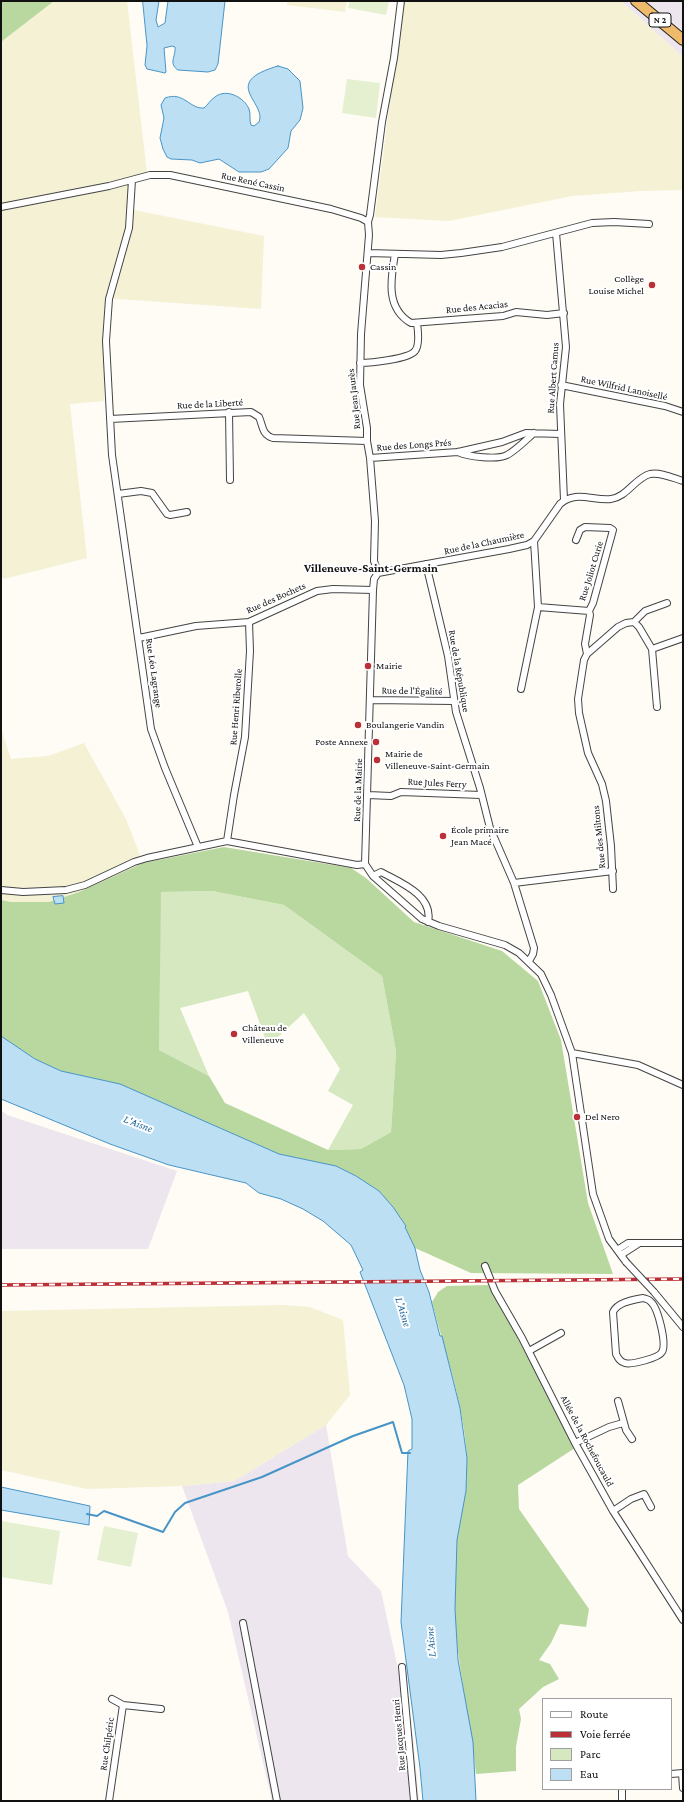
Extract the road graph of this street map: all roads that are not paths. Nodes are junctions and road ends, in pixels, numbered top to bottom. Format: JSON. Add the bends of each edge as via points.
{"nodes":[{"id":1,"x":401,"y":1,"type":"edge"},
{"id":2,"x":636,"y":1,"type":"edge"},
{"id":3,"x":683,"y":40,"type":"edge"},
{"id":4,"x":132,"y":180,"type":"junction"},
{"id":5,"x":1,"y":207,"type":"edge"},
{"id":6,"x":368,"y":222,"type":"junction"},
{"id":7,"x":649,"y":224,"type":"dead end"},
{"id":8,"x":556,"y":233,"type":"junction"},
{"id":9,"x":368,"y":253,"type":"junction"},
{"id":10,"x":395,"y":254,"type":"junction"},
{"id":11,"x":564,"y":313,"type":"junction"},
{"id":12,"x":417,"y":323,"type":"junction"},
{"id":13,"x":360,"y":363,"type":"junction"},
{"id":14,"x":561,"y":385,"type":"junction"},
{"id":15,"x":229,"y":412,"type":"junction"},
{"id":16,"x":683,"y":412,"type":"edge"},
{"id":17,"x":110,"y":419,"type":"junction"},
{"id":18,"x":534,"y":433,"type":"junction"},
{"id":19,"x":561,"y":434,"type":"junction"},
{"id":20,"x":367,"y":441,"type":"junction"},
{"id":21,"x":502,"y":442,"type":"junction"},
{"id":22,"x":458,"y":452,"type":"junction"},
{"id":23,"x":512,"y":452,"type":"junction"},
{"id":24,"x":370,"y":458,"type":"junction"},
{"id":25,"x":230,"y":480,"type":"dead end"},
{"id":26,"x":683,"y":481,"type":"edge"},
{"id":27,"x":118,"y":494,"type":"junction"},
{"id":28,"x":564,"y":500,"type":"junction"},
{"id":29,"x":186,"y":512,"type":"dead end"},
{"id":30,"x":576,"y":540,"type":"dead end"},
{"id":31,"x":534,"y":541,"type":"junction"},
{"id":32,"x":426,"y":564,"type":"junction"},
{"id":33,"x":378,"y":572,"type":"junction"},
{"id":34,"x":373,"y":590,"type":"junction"},
{"id":35,"x":667,"y":603,"type":"dead end"},
{"id":36,"x":538,"y":607,"type":"junction"},
{"id":37,"x":589,"y":611,"type":"junction"},
{"id":38,"x":249,"y":622,"type":"junction"},
{"id":39,"x":634,"y":622,"type":"junction"},
{"id":40,"x":139,"y":638,"type":"junction"},
{"id":41,"x":683,"y":638,"type":"edge"},
{"id":42,"x":652,"y":649,"type":"junction"},
{"id":43,"x":587,"y":654,"type":"junction"},
{"id":44,"x":521,"y":688,"type":"dead end"},
{"id":45,"x":371,"y":700,"type":"junction"},
{"id":46,"x":454,"y":701,"type":"junction"},
{"id":47,"x":658,"y":707,"type":"dead end"},
{"id":48,"x":368,"y":795,"type":"junction"},
{"id":49,"x":481,"y":795,"type":"junction"},
{"id":50,"x":228,"y":841,"type":"junction"},
{"id":51,"x":198,"y":848,"type":"junction"},
{"id":52,"x":366,"y":864,"type":"junction"},
{"id":53,"x":613,"y":871,"type":"junction"},
{"id":54,"x":374,"y":875,"type":"junction"},
{"id":55,"x":514,"y":883,"type":"junction"},
{"id":56,"x":613,"y":889,"type":"dead end"},
{"id":57,"x":1,"y":890,"type":"edge"},
{"id":58,"x":428,"y":922,"type":"junction"},
{"id":59,"x":529,"y":961,"type":"junction"},
{"id":60,"x":572,"y":1053,"type":"junction"},
{"id":61,"x":683,"y":1085,"type":"edge"},
{"id":62,"x":683,"y":1243,"type":"edge"},
{"id":63,"x":619,"y":1253,"type":"junction"},
{"id":64,"x":485,"y":1266,"type":"dead end"},
{"id":65,"x":671,"y":1313,"type":"junction"},
{"id":66,"x":659,"y":1318,"type":"junction"},
{"id":67,"x":683,"y":1327,"type":"edge"},
{"id":68,"x":561,"y":1333,"type":"dead end"},
{"id":69,"x":529,"y":1351,"type":"junction"},
{"id":70,"x":618,"y":1402,"type":"dead end"},
{"id":71,"x":623,"y":1423,"type":"junction"},
{"id":72,"x":632,"y":1439,"type":"dead end"},
{"id":73,"x":575,"y":1443,"type":"junction"},
{"id":74,"x":652,"y":1508,"type":"dead end"},
{"id":75,"x":613,"y":1511,"type":"junction"},
{"id":76,"x":683,"y":1620,"type":"edge"},
{"id":77,"x":243,"y":1623,"type":"dead end"},
{"id":78,"x":402,"y":1667,"type":"dead end"},
{"id":79,"x":112,"y":1699,"type":"dead end"},
{"id":80,"x":123,"y":1705,"type":"junction"},
{"id":81,"x":161,"y":1709,"type":"dead end"},
{"id":82,"x":682,"y":1773,"type":"edge"},
{"id":83,"x":672,"y":1774,"type":"edge"},
{"id":84,"x":683,"y":1788,"type":"edge"},
{"id":85,"x":622,"y":1790,"type":"edge"},
{"id":86,"x":110,"y":1801,"type":"edge"},
{"id":87,"x":277,"y":1801,"type":"edge"},
{"id":88,"x":414,"y":1801,"type":"edge"},
{"id":89,"x":622,"y":1801,"type":"edge"}],
"edges":[{"from":1,"to":6,"type":"street","name":"Rue Jean Jaurès"},
{"from":2,"to":3,"type":"highway","number":"N 2"},
{"from":4,"to":5,"type":"street","name":"Rue René Cassin"},
{"from":4,"to":6,"type":"street","name":"Rue René Cassin","via":[[150,174],[170,175],[331,209]]},
{"from":4,"to":17,"type":"street","name":"Rue Léo Lagrange","via":[[129,228],[109,299],[106,341]]},
{"from":6,"to":9,"type":"street","name":"Rue Jean Jaurès"},
{"from":7,"to":8,"type":"street","via":[[592,223]]},
{"from":8,"to":10,"type":"street","via":[[502,247],[461,253]]},
{"from":8,"to":11,"type":"street","name":"Rue Albert Camus"},
{"from":9,"to":10,"type":"street"},
{"from":9,"to":13,"type":"street","name":"Rue Jean Jaurès"},
{"from":10,"to":12,"type":"street","via":[[390,287],[392,296],[407,320]]},
{"from":11,"to":12,"type":"street","name":"Rue des Acacias","via":[[542,315],[516,312],[503,316]]},
{"from":11,"to":14,"type":"street","name":"Rue Albert Camus","via":[[566,347]]},
{"from":12,"to":13,"type":"street","via":[[417,347],[413,353],[393,360]]},
{"from":13,"to":20,"type":"street","name":"Rue Jean Jaurès"},
{"from":14,"to":16,"type":"street","name":"Rue Wilfrid Lanoisellé"},
{"from":14,"to":19,"type":"street","name":"Rue Albert Camus"},
{"from":15,"to":17,"type":"street","name":"Rue de la Liberté"},
{"from":15,"to":20,"type":"street","name":"Rue de la Liberté","via":[[255,414],[268,437]]},
{"from":15,"to":25,"type":"street"},
{"from":17,"to":27,"type":"street","name":"Rue Léo Lagrange"},
{"from":18,"to":19,"type":"street","name":"Rue des Longs Prés"},
{"from":18,"to":21,"type":"street","name":"Rue des Longs Prés","via":[[526,433]]},
{"from":18,"to":23,"type":"street","name":"Rue des Longs Prés"},
{"from":19,"to":28,"type":"street","name":"Rue Albert Camus"},
{"from":20,"to":24,"type":"street","name":"Rue Jean Jaurès"},
{"from":21,"to":22,"type":"street","name":"Rue des Longs Prés"},
{"from":21,"to":23,"type":"street"},
{"from":22,"to":23,"type":"street","name":"Rue des Longs Prés","via":[[464,456],[479,457],[505,456]]},
{"from":22,"to":24,"type":"street","name":"Rue des Longs Prés"},
{"from":24,"to":33,"type":"street","name":"Rue Jean Jaurès","via":[[375,521],[374,561]]},
{"from":26,"to":28,"type":"street","via":[[650,474],[618,497],[611,499],[576,496]]},
{"from":27,"to":29,"type":"street","via":[[147,491],[155,496],[167,514]]},
{"from":27,"to":40,"type":"street","name":"Rue Léo Lagrange"},
{"from":28,"to":31,"type":"street","name":"Rue de la Chaumière"},
{"from":30,"to":37,"type":"street","name":"Rue Joliot Curie","via":[[580,530],[585,527],[613,530]]},
{"from":31,"to":32,"type":"street","name":"Rue de la Chaumière","via":[[509,549]]},
{"from":31,"to":36,"type":"street"},
{"from":32,"to":33,"type":"street","name":"Rue de la Chaumière"},
{"from":32,"to":46,"type":"street","name":"Rue de la République","via":[[448,656]]},
{"from":33,"to":34,"type":"street","name":"Rue de la Mairie"},
{"from":34,"to":38,"type":"street","name":"Rue des Bochets","via":[[317,591]]},
{"from":34,"to":45,"type":"street","name":"Rue de la Mairie"},
{"from":35,"to":39,"type":"street","via":[[646,611]]},
{"from":36,"to":37,"type":"street","name":"Rue Joliot Curie"},
{"from":36,"to":44,"type":"street"},
{"from":37,"to":43,"type":"street","name":"Rue des Miltons","via":[[585,644]]},
{"from":38,"to":40,"type":"street","name":"Rue des Bochets","via":[[196,626]]},
{"from":38,"to":50,"type":"street","name":"Rue Henri Riberolle","via":[[250,651],[245,737]]},
{"from":39,"to":42,"type":"street","via":[[640,627]]},
{"from":39,"to":43,"type":"street","via":[[618,627]]},
{"from":40,"to":51,"type":"street","name":"Rue Léo Lagrange","via":[[151,729]]},
{"from":41,"to":42,"type":"street"},
{"from":42,"to":47,"type":"street"},
{"from":43,"to":53,"type":"street","name":"Rue des Miltons","via":[[578,699],[579,714],[588,753],[602,784],[606,801]]},
{"from":45,"to":46,"type":"street","name":"Rue de l'Égalité"},
{"from":45,"to":48,"type":"street","name":"Rue de la Mairie"},
{"from":46,"to":49,"type":"street","name":"Rue de la République"},
{"from":48,"to":49,"type":"street","name":"Rue Jules Ferry","via":[[391,796],[401,792]]},
{"from":48,"to":52,"type":"street","name":"Rue de la Mairie"},
{"from":49,"to":55,"type":"street","name":"Rue de la République","via":[[490,828]]},
{"from":50,"to":51,"type":"street"},
{"from":50,"to":52,"type":"street","via":[[357,865]]},
{"from":51,"to":57,"type":"street","via":[[134,862],[85,885],[66,890]]},
{"from":52,"to":54,"type":"street"},
{"from":53,"to":55,"type":"street"},
{"from":53,"to":56,"type":"street","name":"Rue des Miltons"},
{"from":54,"to":58,"type":"street"},
{"from":54,"to":58,"type":"street","via":[[380,872],[409,887],[421,897],[430,915]]},
{"from":55,"to":59,"type":"street","name":"Rue de la République","via":[[534,951]]},
{"from":58,"to":59,"type":"street","via":[[505,944]]},
{"from":59,"to":60,"type":"street","via":[[541,974],[551,995]]},
{"from":60,"to":61,"type":"street","via":[[638,1065]]},
{"from":60,"to":63,"type":"street","via":[[593,1194],[609,1239]]},
{"from":62,"to":63,"type":"street","via":[[628,1243]]},
{"from":63,"to":65,"type":"street","bridge":true},
{"from":64,"to":69,"type":"street","name":"Allée de la Rochefoucauld","via":[[495,1290]]},
{"from":65,"to":66,"type":"street"},
{"from":65,"to":67,"type":"street"},
{"from":66,"to":66,"type":"street","via":[[652,1302],[648,1300],[637,1299],[615,1308],[613,1326],[619,1360],[632,1363],[660,1355],[664,1350],[664,1344]]},
{"from":68,"to":69,"type":"street"},
{"from":69,"to":73,"type":"street","name":"Allée de la Rochefoucauld"},
{"from":70,"to":71,"type":"street"},
{"from":71,"to":72,"type":"street"},
{"from":71,"to":73,"type":"street","via":[[609,1426]]},
{"from":73,"to":75,"type":"street","name":"Allée de la Rochefoucauld"},
{"from":74,"to":75,"type":"street","via":[[644,1494]]},
{"from":75,"to":76,"type":"street","name":"Allée de la Rochefoucauld"},
{"from":77,"to":87,"type":"street"},
{"from":78,"to":88,"type":"street","name":"Rue Jacques Henri"},
{"from":79,"to":80,"type":"street"},
{"from":80,"to":81,"type":"street","name":"Rue Chilpéric"},
{"from":80,"to":86,"type":"street","name":"Rue Chilpéric"},
{"from":82,"to":83,"type":"street"},
{"from":82,"to":84,"type":"street"},
{"from":85,"to":89,"type":"street"}]}
